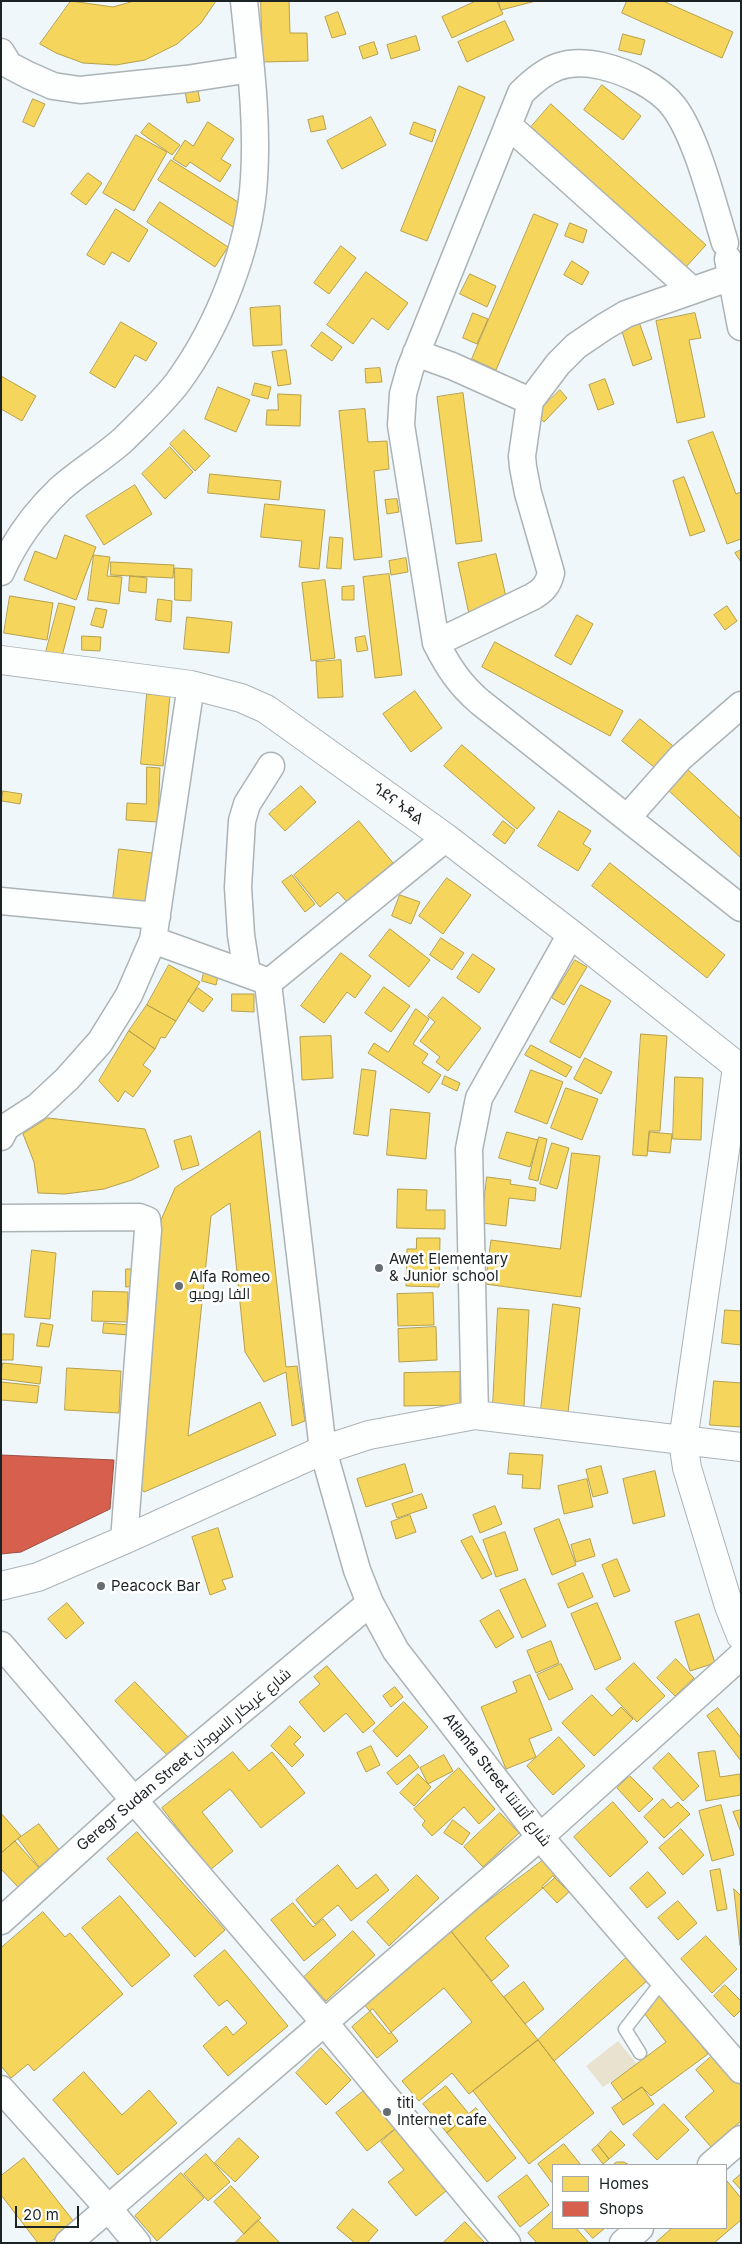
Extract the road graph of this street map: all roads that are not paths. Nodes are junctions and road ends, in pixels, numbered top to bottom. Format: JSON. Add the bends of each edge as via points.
{"nodes":[{"id":1,"x":244,"y":1,"type":"edge"},
{"id":2,"x":1,"y":52,"type":"edge"},
{"id":3,"x":251,"y":69,"type":"junction"},
{"id":4,"x":508,"y":125,"type":"junction"},
{"id":5,"x":733,"y":240,"type":"edge"},
{"id":6,"x":731,"y":277,"type":"junction"},
{"id":7,"x":692,"y":290,"type":"junction"},
{"id":8,"x":741,"y":327,"type":"edge"},
{"id":9,"x":416,"y":353,"type":"junction"},
{"id":10,"x":530,"y":401,"type":"junction"},
{"id":11,"x":1,"y":572,"type":"edge"},
{"id":12,"x":436,"y":643,"type":"junction"},
{"id":13,"x":1,"y":660,"type":"edge"},
{"id":14,"x":191,"y":685,"type":"junction"},
{"id":15,"x":741,"y":705,"type":"edge"},
{"id":16,"x":271,"y":766,"type":"dead end"},
{"id":17,"x":627,"y":818,"type":"junction"},
{"id":18,"x":446,"y":838,"type":"junction"},
{"id":19,"x":1,"y":902,"type":"edge"},
{"id":20,"x":741,"y":908,"type":"edge"},
{"id":21,"x":155,"y":928,"type":"junction"},
{"id":22,"x":571,"y":934,"type":"junction"},
{"id":23,"x":258,"y":978,"type":"junction"},
{"id":24,"x":740,"y":1065,"type":"edge"},
{"id":25,"x":1,"y":1136,"type":"edge"},
{"id":26,"x":1,"y":1218,"type":"edge"},
{"id":27,"x":475,"y":1415,"type":"junction"},
{"id":28,"x":683,"y":1441,"type":"junction"},
{"id":29,"x":741,"y":1448,"type":"edge"},
{"id":30,"x":324,"y":1450,"type":"junction"},
{"id":31,"x":124,"y":1540,"type":"junction"},
{"id":32,"x":1,"y":1586,"type":"edge"},
{"id":33,"x":370,"y":1603,"type":"junction"},
{"id":34,"x":741,"y":1636,"type":"edge"},
{"id":35,"x":1,"y":1645,"type":"edge"},
{"id":36,"x":741,"y":1656,"type":"edge"},
{"id":37,"x":134,"y":1800,"type":"junction"},
{"id":38,"x":540,"y":1837,"type":"junction"},
{"id":39,"x":1,"y":1920,"type":"edge"},
{"id":40,"x":663,"y":1980,"type":"junction"},
{"id":41,"x":324,"y":2022,"type":"junction"},
{"id":42,"x":640,"y":2053,"type":"dead end"},
{"id":43,"x":741,"y":2070,"type":"edge"},
{"id":44,"x":1,"y":2089,"type":"edge"},
{"id":45,"x":741,"y":2139,"type":"edge"},
{"id":46,"x":712,"y":2164,"type":"edge"},
{"id":47,"x":108,"y":2208,"type":"junction"},
{"id":48,"x":639,"y":2229,"type":"edge"},
{"id":49,"x":68,"y":2243,"type":"edge"},
{"id":50,"x":137,"y":2243,"type":"edge"},
{"id":51,"x":507,"y":2243,"type":"edge"},
{"id":52,"x":623,"y":2243,"type":"edge"}],
"edges":[{"from":1,"to":3,"type":"street"},
{"from":2,"to":3,"type":"street","via":[[10,65],[28,74],[53,86],[80,90]]},
{"from":3,"to":11,"type":"street","via":[[254,180],[245,234],[226,296],[202,346],[176,384],[142,421],[115,447],[61,489],[24,528]]},
{"from":4,"to":5,"type":"street","via":[[521,93],[537,77],[559,65],[582,62],[623,71],[649,86],[674,107],[693,142]]},
{"from":4,"to":7,"type":"street"},
{"from":4,"to":9,"type":"street"},
{"from":5,"to":6,"type":"street"},
{"from":6,"to":7,"type":"street"},
{"from":6,"to":8,"type":"street"},
{"from":7,"to":10,"type":"street","via":[[626,314],[576,346]]},
{"from":9,"to":10,"type":"street"},
{"from":9,"to":12,"type":"street","via":[[403,394],[401,425]]},
{"from":10,"to":12,"type":"street","via":[[523,467],[551,573],[548,584],[532,597]]},
{"from":12,"to":17,"type":"street","via":[[448,668],[463,687]]},
{"from":13,"to":14,"type":"street","name":"ጎደና ኣዳል"},
{"from":14,"to":18,"type":"street","name":"ጎደና ኣዳል","via":[[241,698],[266,709]]},
{"from":14,"to":21,"type":"street"},
{"from":15,"to":17,"type":"street","via":[[680,758]]},
{"from":16,"to":23,"type":"street","name":"Atlanta Street شارع أتلانتا","via":[[247,804],[242,821],[238,887],[241,935]]},
{"from":17,"to":20,"type":"street"},
{"from":18,"to":22,"type":"street","name":"ጎደና ኣዳል"},
{"from":18,"to":23,"type":"street"},
{"from":19,"to":21,"type":"street"},
{"from":21,"to":23,"type":"street"},
{"from":21,"to":25,"type":"street","via":[[129,995],[100,1042],[37,1107],[6,1127]]},
{"from":22,"to":24,"type":"street","name":"ጎደና ኣዳል"},
{"from":22,"to":27,"type":"street","via":[[479,1098],[468,1149]]},
{"from":23,"to":30,"type":"street","name":"Atlanta Street شارع أتلانتا"},
{"from":24,"to":28,"type":"street"},
{"from":26,"to":31,"type":"street","via":[[130,1216],[147,1220]]},
{"from":27,"to":28,"type":"street"},
{"from":27,"to":30,"type":"street","via":[[369,1436]]},
{"from":28,"to":29,"type":"street"},
{"from":28,"to":34,"type":"street","via":[[690,1478]]},
{"from":30,"to":31,"type":"street"},
{"from":30,"to":33,"type":"street","name":"Atlanta Street شارع أتلانتا","via":[[357,1570]]},
{"from":31,"to":32,"type":"street","via":[[38,1577]]},
{"from":33,"to":37,"type":"street","name":"Geregr Sudan Street شارع غريكار السودان"},
{"from":33,"to":38,"type":"street","name":"Atlanta Street شارع أتلانتا","via":[[396,1650]]},
{"from":35,"to":37,"type":"street"},
{"from":36,"to":38,"type":"street"},
{"from":37,"to":39,"type":"street","name":"Geregr Sudan Street شارع غريكار السودان"},
{"from":37,"to":41,"type":"street"},
{"from":38,"to":40,"type":"street","name":"Atlanta Street شارع أتلانتا","via":[[599,1913]]},
{"from":38,"to":41,"type":"street"},
{"from":40,"to":42,"type":"lane","via":[[625,2030]]},
{"from":40,"to":43,"type":"street","name":"Atlanta Street شارع أتلانتا"},
{"from":41,"to":47,"type":"street"},
{"from":41,"to":51,"type":"street"},
{"from":44,"to":47,"type":"street"},
{"from":45,"to":46,"type":"street"},
{"from":47,"to":49,"type":"street"},
{"from":47,"to":50,"type":"street"},
{"from":48,"to":52,"type":"street"}]}
